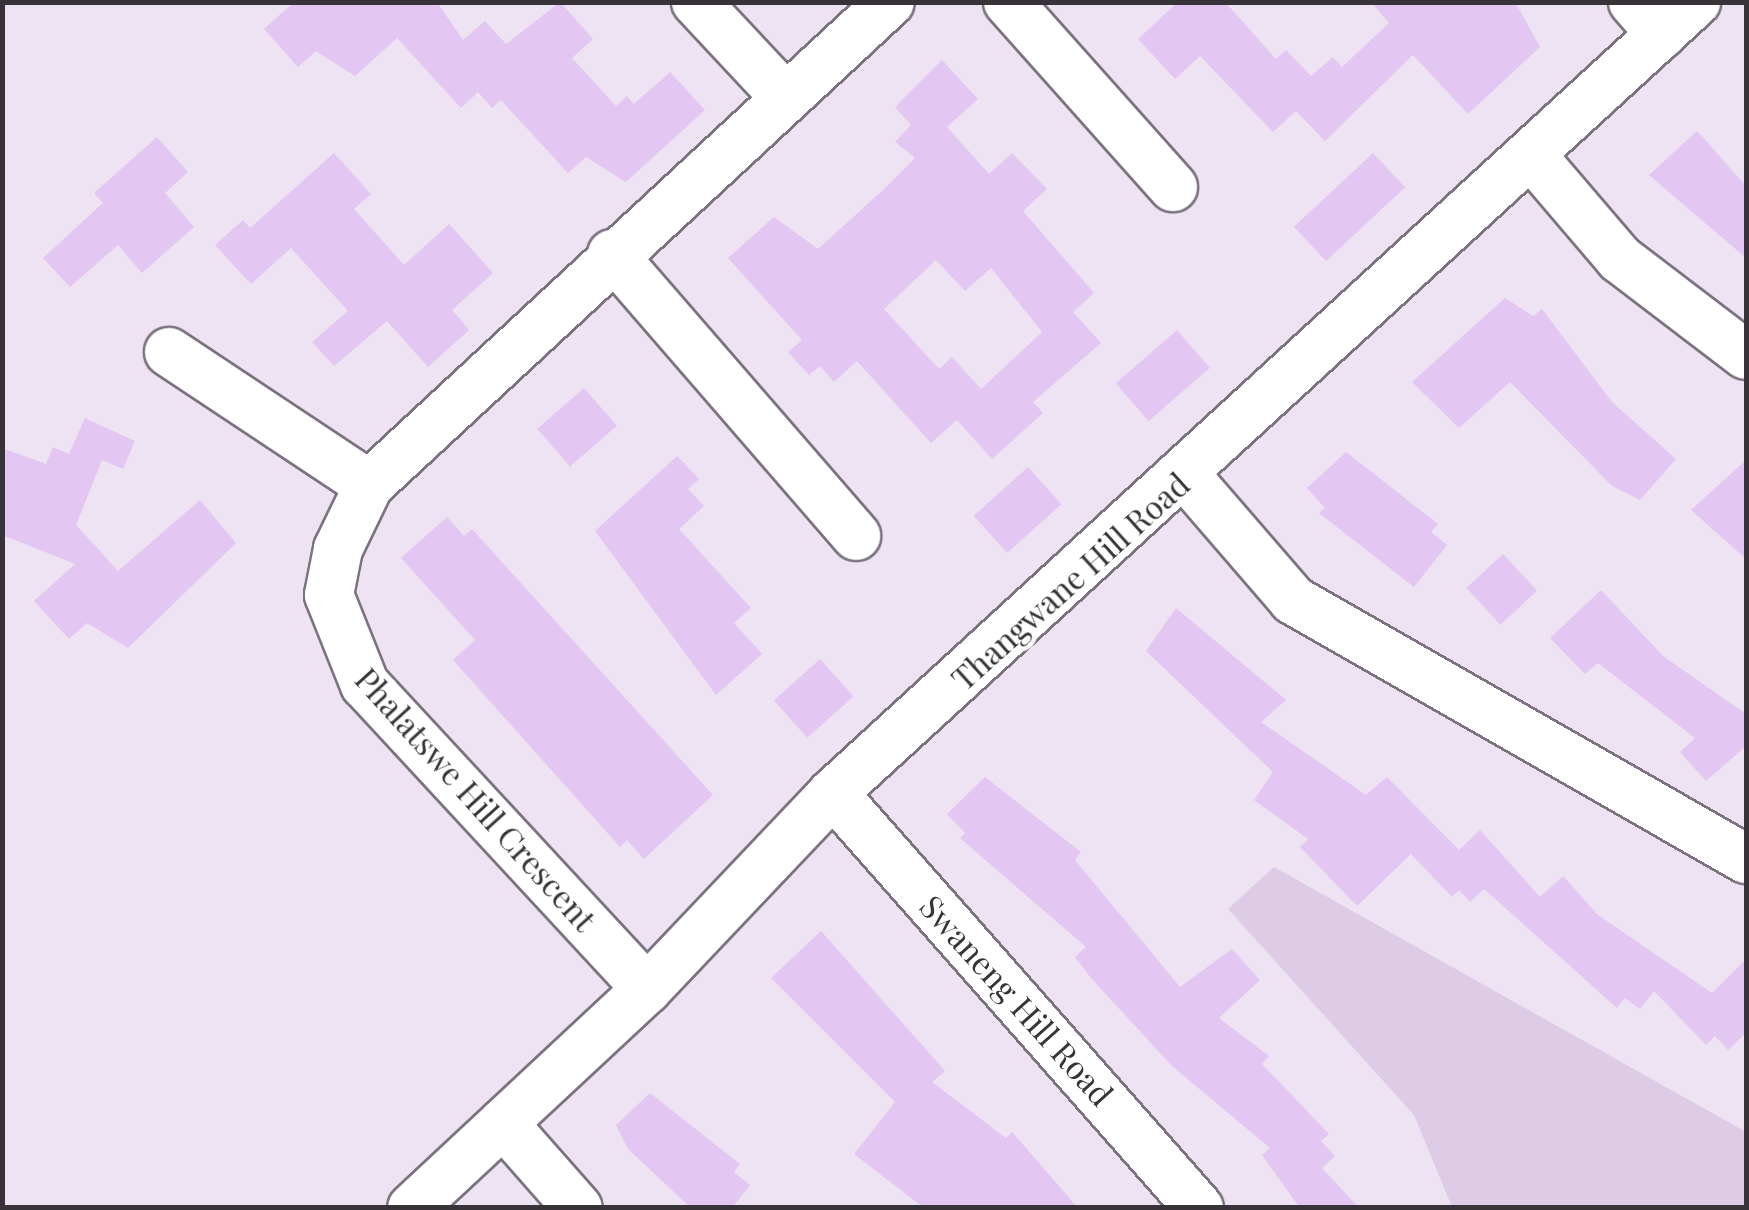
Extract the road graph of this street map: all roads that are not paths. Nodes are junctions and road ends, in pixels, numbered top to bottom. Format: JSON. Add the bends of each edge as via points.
{"nodes":[{"id":1,"x":696,"y":2,"type":"edge"},
{"id":2,"x":890,"y":2,"type":"edge"},
{"id":3,"x":1008,"y":2,"type":"edge"},
{"id":4,"x":1696,"y":2,"type":"edge"},
{"id":5,"x":1647,"y":18,"type":"edge"},
{"id":6,"x":783,"y":95,"type":"junction"},
{"id":7,"x":1532,"y":156,"type":"junction"},
{"id":8,"x":1173,"y":187,"type":"dead end"},
{"id":9,"x":612,"y":254,"type":"junction"},
{"id":10,"x":169,"y":352,"type":"dead end"},
{"id":11,"x":1746,"y":355,"type":"edge"},
{"id":12,"x":1186,"y":478,"type":"junction"},
{"id":13,"x":368,"y":485,"type":"junction"},
{"id":14,"x":856,"y":536,"type":"dead end"},
{"id":15,"x":832,"y":794,"type":"junction"},
{"id":16,"x":1746,"y":859,"type":"edge"},
{"id":17,"x":647,"y":989,"type":"junction"},
{"id":18,"x":503,"y":1124,"type":"junction"},
{"id":19,"x":412,"y":1208,"type":"edge"},
{"id":20,"x":578,"y":1208,"type":"edge"},
{"id":21,"x":1199,"y":1208,"type":"edge"}],
"edges":[{"from":1,"to":6,"type":"street"},
{"from":2,"to":6,"type":"street"},
{"from":3,"to":8,"type":"street"},
{"from":4,"to":5,"type":"street","name":"Thangwane Hill Road"},
{"from":5,"to":7,"type":"street","name":"Thangwane Hill Road"},
{"from":6,"to":9,"type":"street"},
{"from":7,"to":11,"type":"street","via":[[1620,259]]},
{"from":7,"to":12,"type":"street","name":"Thangwane Hill Road"},
{"from":9,"to":13,"type":"street"},
{"from":9,"to":14,"type":"street"},
{"from":10,"to":13,"type":"street"},
{"from":12,"to":15,"type":"street","name":"Thangwane Hill Road"},
{"from":12,"to":16,"type":"street","via":[[1293,600]]},
{"from":13,"to":17,"type":"street","name":"Phalatswe Hill Crescent","via":[[338,548],[330,594],[365,685]]},
{"from":15,"to":17,"type":"street","name":"Thangwane Hill Road"},
{"from":15,"to":21,"type":"street","name":"Swaneng Hill Road"},
{"from":17,"to":18,"type":"street","name":"Thangwane Hill Road"},
{"from":18,"to":19,"type":"street","name":"Thangwane Hill Road"},
{"from":18,"to":20,"type":"street"}]}
